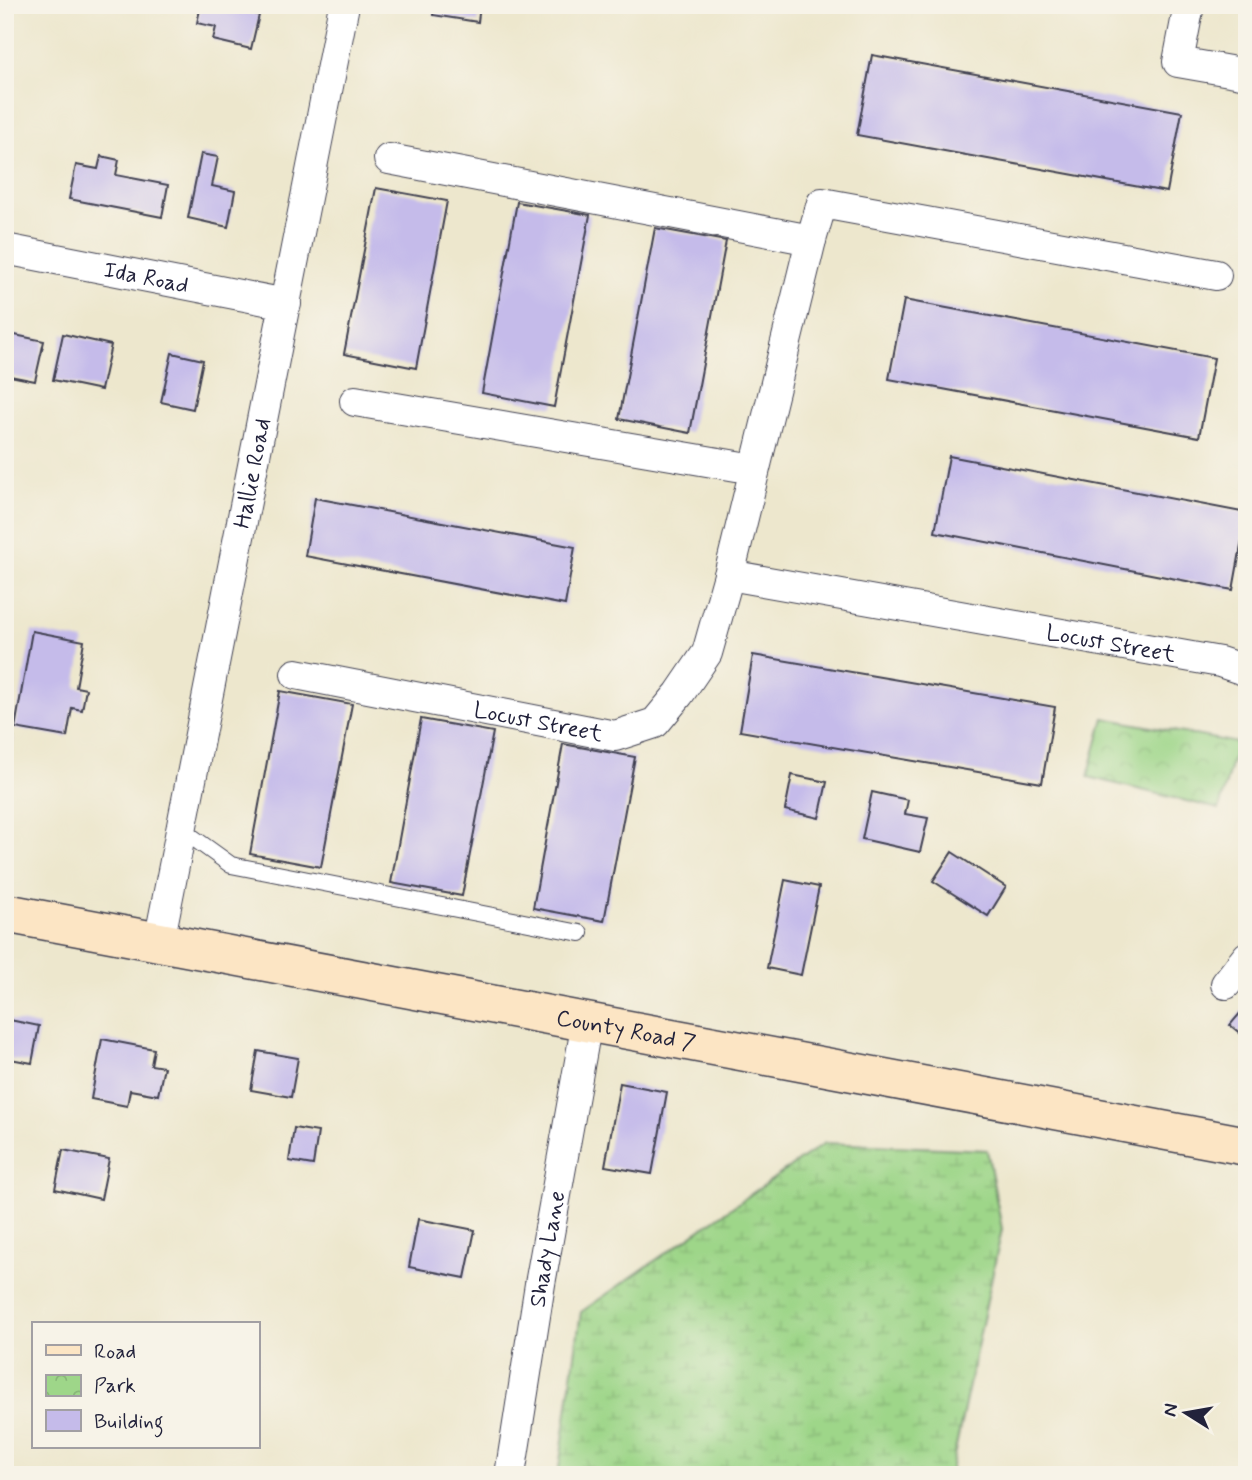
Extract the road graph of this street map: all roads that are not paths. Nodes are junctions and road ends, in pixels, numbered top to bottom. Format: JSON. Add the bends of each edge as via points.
{"nodes":[{"id":1,"x":344,"y":5,"type":"edge"},
{"id":2,"x":1189,"y":5,"type":"edge"},
{"id":3,"x":1247,"y":74,"type":"edge"},
{"id":4,"x":389,"y":159,"type":"dead end"},
{"id":5,"x":811,"y":240,"type":"junction"},
{"id":6,"x":5,"y":249,"type":"edge"},
{"id":7,"x":1216,"y":275,"type":"dead end"},
{"id":8,"x":286,"y":304,"type":"junction"},
{"id":9,"x":355,"y":401,"type":"dead end"},
{"id":10,"x":754,"y":469,"type":"junction"},
{"id":11,"x":729,"y":575,"type":"junction"},
{"id":12,"x":1247,"y":671,"type":"edge"},
{"id":13,"x":296,"y":674,"type":"dead end"},
{"id":14,"x":181,"y":829,"type":"junction"},
{"id":15,"x":5,"y":913,"type":"edge"},
{"id":16,"x":580,"y":933,"type":"dead end"},
{"id":17,"x":159,"y":942,"type":"junction"},
{"id":18,"x":1247,"y":957,"type":"edge"},
{"id":19,"x":1226,"y":984,"type":"dead end"},
{"id":20,"x":587,"y":1022,"type":"junction"},
{"id":21,"x":1247,"y":1146,"type":"edge"},
{"id":22,"x":510,"y":1475,"type":"edge"}],
"edges":[{"from":1,"to":8,"type":"street","name":"Hallie Road"},
{"from":2,"to":3,"type":"street","via":[[1178,62]]},
{"from":4,"to":5,"type":"street"},
{"from":5,"to":7,"type":"street","name":"Locust Street","via":[[822,203]]},
{"from":5,"to":10,"type":"street","name":"Locust Street"},
{"from":6,"to":8,"type":"street","name":"Ida Road"},
{"from":8,"to":14,"type":"street","name":"Hallie Road"},
{"from":9,"to":10,"type":"street"},
{"from":10,"to":11,"type":"street","name":"Locust Street"},
{"from":11,"to":12,"type":"street","name":"Locust Street","via":[[1220,662]]},
{"from":11,"to":13,"type":"street","name":"Locust Street","via":[[707,653],[679,694],[655,723],[615,736]]},
{"from":14,"to":16,"type":"lane","via":[[231,865]]},
{"from":14,"to":17,"type":"street","name":"Hallie Road"},
{"from":15,"to":17,"type":"street","name":"County Road 7"},
{"from":17,"to":20,"type":"street","name":"County Road 7"},
{"from":18,"to":19,"type":"street"},
{"from":20,"to":21,"type":"street","name":"County Road 7"},
{"from":20,"to":22,"type":"street","name":"Shady Lane"}]}
